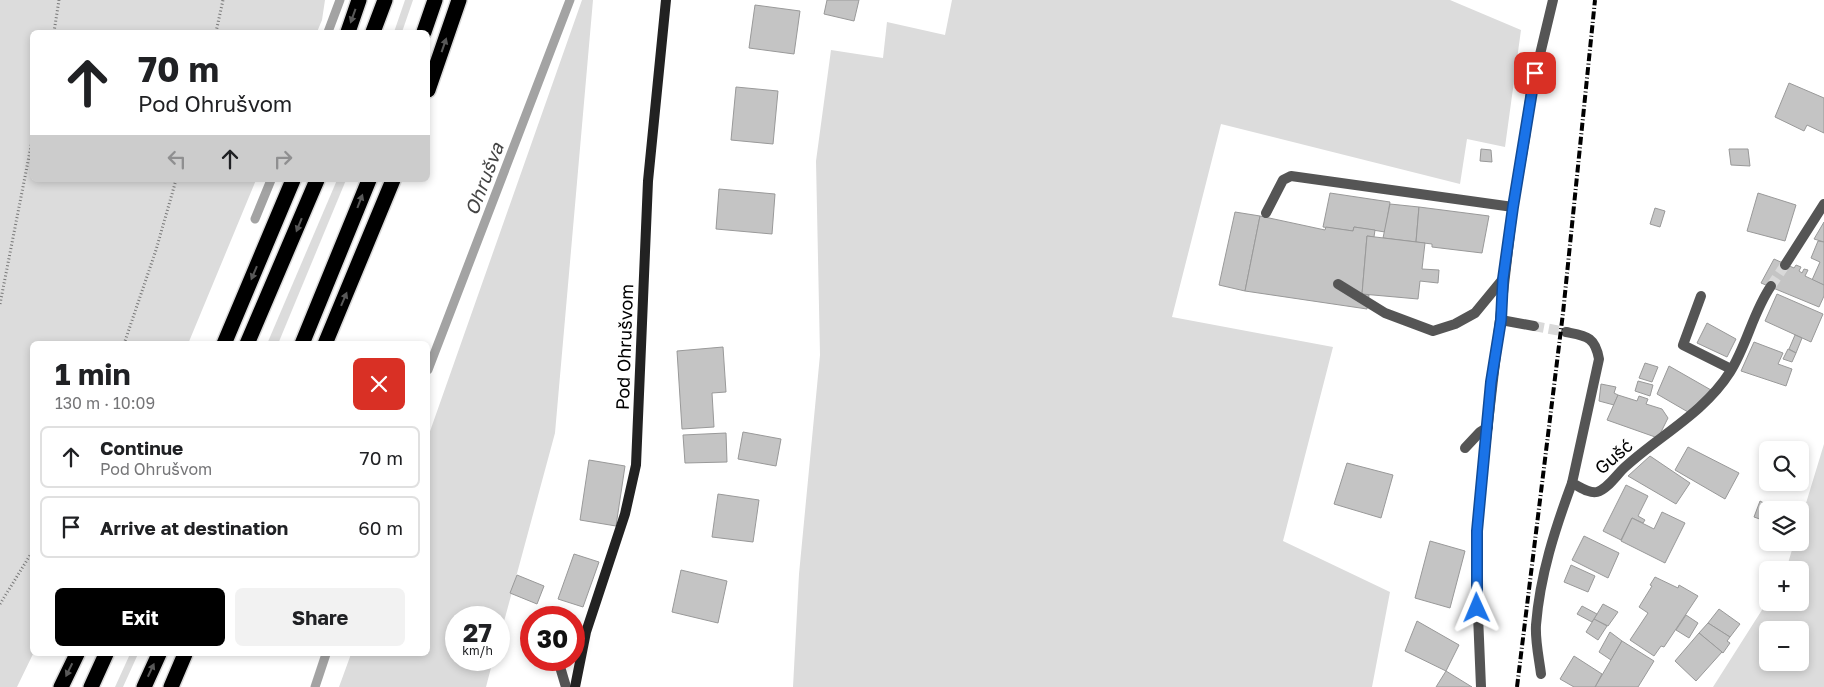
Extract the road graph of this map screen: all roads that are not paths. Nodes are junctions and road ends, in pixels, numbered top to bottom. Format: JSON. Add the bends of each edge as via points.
{"nodes":[{"id":1,"x":359,"y":0,"type":"edge"},
{"id":2,"x":384,"y":0,"type":"edge"},
{"id":3,"x":435,"y":0,"type":"edge"},
{"id":4,"x":459,"y":0,"type":"edge"},
{"id":5,"x":666,"y":0,"type":"edge"},
{"id":6,"x":1553,"y":0,"type":"edge"},
{"id":7,"x":349,"y":30,"type":"edge"},
{"id":8,"x":374,"y":30,"type":"edge"},
{"id":9,"x":425,"y":30,"type":"edge"},
{"id":10,"x":430,"y":84,"type":"edge"},
{"id":11,"x":292,"y":182,"type":"edge"},
{"id":12,"x":316,"y":182,"type":"edge"},
{"id":13,"x":368,"y":182,"type":"edge"},
{"id":14,"x":392,"y":182,"type":"edge"},
{"id":15,"x":1824,"y":204,"type":"edge"},
{"id":16,"x":1513,"y":207,"type":"junction"},
{"id":17,"x":1266,"y":213,"type":"dead end"},
{"id":18,"x":1784,"y":265,"type":"tunnel mouth"},
{"id":19,"x":1503,"y":279,"type":"junction"},
{"id":20,"x":1338,"y":284,"type":"dead end"},
{"id":21,"x":1771,"y":286,"type":"tunnel mouth"},
{"id":22,"x":1701,"y":296,"type":"dead end"},
{"id":23,"x":1501,"y":320,"type":"junction"},
{"id":24,"x":1534,"y":326,"type":"tunnel mouth"},
{"id":25,"x":1566,"y":332,"type":"tunnel mouth"},
{"id":26,"x":225,"y":341,"type":"edge"},
{"id":27,"x":248,"y":341,"type":"edge"},
{"id":28,"x":303,"y":341,"type":"edge"},
{"id":29,"x":326,"y":341,"type":"edge"},
{"id":30,"x":1731,"y":369,"type":"junction"},
{"id":31,"x":1488,"y":427,"type":"junction"},
{"id":32,"x":1465,"y":448,"type":"dead end"},
{"id":33,"x":1572,"y":483,"type":"junction"},
{"id":34,"x":76,"y":656,"type":"edge"},
{"id":35,"x":105,"y":656,"type":"edge"},
{"id":36,"x":158,"y":656,"type":"edge"},
{"id":37,"x":184,"y":656,"type":"edge"},
{"id":38,"x":561,"y":671,"type":"edge"},
{"id":39,"x":1540,"y":674,"type":"dead end"},
{"id":40,"x":61,"y":687,"type":"edge"},
{"id":41,"x":91,"y":687,"type":"edge"},
{"id":42,"x":144,"y":687,"type":"edge"},
{"id":43,"x":171,"y":687,"type":"edge"},
{"id":44,"x":566,"y":687,"type":"edge"},
{"id":45,"x":575,"y":687,"type":"edge"},
{"id":46,"x":1482,"y":687,"type":"edge"}],
"edges":[{"from":1,"to":7,"type":"highway","one_way":true},
{"from":2,"to":8,"type":"highway"},
{"from":3,"to":9,"type":"highway"},
{"from":10,"to":4,"type":"highway","one_way":true},
{"from":5,"to":45,"type":"street","name":"Pod Ohrušvom","via":[[648,181],[636,465],[625,514],[586,632]]},
{"from":6,"to":16,"type":"street","via":[[1531,92]]},
{"from":11,"to":26,"type":"highway","one_way":true},
{"from":12,"to":27,"type":"highway","one_way":true},
{"from":28,"to":13,"type":"highway","one_way":true},
{"from":29,"to":14,"type":"highway","one_way":true},
{"from":15,"to":18,"type":"street"},
{"from":16,"to":17,"type":"street","via":[[1292,176],[1283,180]]},
{"from":16,"to":19,"type":"street"},
{"from":19,"to":20,"type":"street","via":[[1475,313],[1433,331],[1385,314]]},
{"from":19,"to":23,"type":"street"},
{"from":21,"to":30,"type":"street","name":"Gušć"},
{"from":22,"to":30,"type":"street","via":[[1683,345]]},
{"from":23,"to":24,"type":"street"},
{"from":23,"to":31,"type":"street"},
{"from":25,"to":33,"type":"street","name":"Gušć","via":[[1590,339],[1596,345],[1599,359]]},
{"from":30,"to":33,"type":"street","name":"Gušć","via":[[1683,423],[1626,466],[1605,487],[1596,492]]},
{"from":31,"to":32,"type":"street"},
{"from":31,"to":46,"type":"street","via":[[1477,531],[1476,591]]},
{"from":33,"to":39,"type":"street","via":[[1550,546],[1541,587],[1536,626]]},
{"from":34,"to":40,"type":"highway","one_way":true},
{"from":35,"to":41,"type":"highway"},
{"from":42,"to":36,"type":"highway","one_way":true},
{"from":37,"to":43,"type":"highway"},
{"from":38,"to":44,"type":"street"}]}
